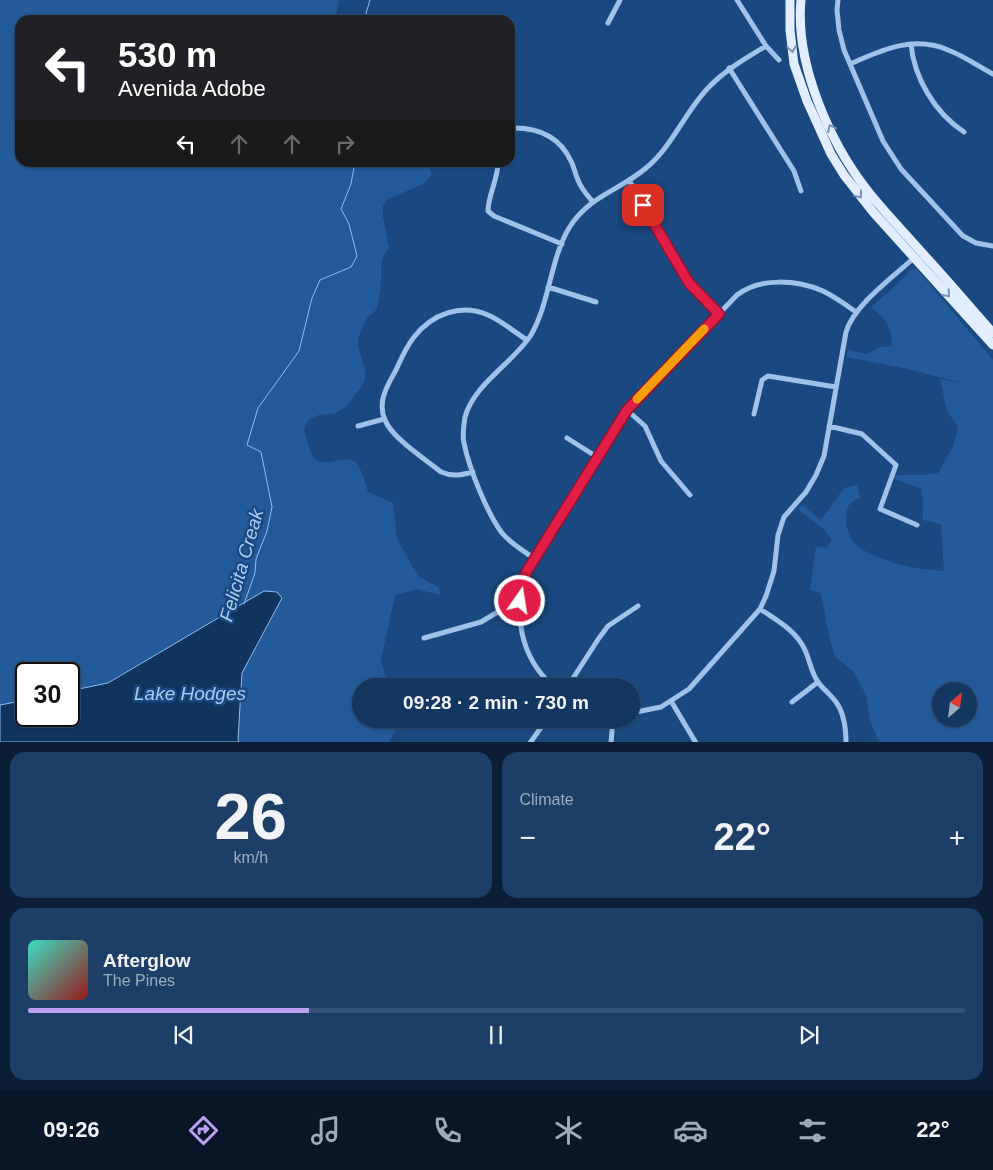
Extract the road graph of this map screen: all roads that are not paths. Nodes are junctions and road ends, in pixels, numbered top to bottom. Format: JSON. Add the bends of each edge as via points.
{"nodes":[{"id":1,"x":620,"y":0,"type":"edge"},
{"id":2,"x":736,"y":0,"type":"edge"},
{"id":3,"x":790,"y":0,"type":"edge"},
{"id":4,"x":801,"y":0,"type":"edge"},
{"id":5,"x":838,"y":0,"type":"edge"},
{"id":6,"x":608,"y":23,"type":"dead end"},
{"id":7,"x":911,"y":44,"type":"junction"},
{"id":8,"x":766,"y":46,"type":"junction"},
{"id":9,"x":779,"y":60,"type":"dead end"},
{"id":10,"x":850,"y":64,"type":"junction"},
{"id":11,"x":730,"y":68,"type":"junction"},
{"id":12,"x":993,"y":74,"type":"edge"},
{"id":13,"x":515,"y":128,"type":"edge"},
{"id":14,"x":964,"y":132,"type":"dead end"},
{"id":15,"x":498,"y":167,"type":"edge"},
{"id":16,"x":629,"y":180,"type":"junction"},
{"id":17,"x":801,"y":191,"type":"dead end"},
{"id":18,"x":593,"y":202,"type":"junction"},
{"id":19,"x":562,"y":244,"type":"junction"},
{"id":20,"x":993,"y":246,"type":"edge"},
{"id":21,"x":918,"y":254,"type":"junction"},
{"id":22,"x":548,"y":287,"type":"junction"},
{"id":23,"x":596,"y":302,"type":"dead end"},
{"id":24,"x":856,"y":312,"type":"junction"},
{"id":25,"x":719,"y":314,"type":"junction"},
{"id":26,"x":993,"y":333,"type":"edge"},
{"id":27,"x":527,"y":340,"type":"junction"},
{"id":28,"x":993,"y":345,"type":"edge"},
{"id":29,"x":836,"y":387,"type":"junction"},
{"id":30,"x":627,"y":410,"type":"junction"},
{"id":31,"x":754,"y":414,"type":"dead end"},
{"id":32,"x":384,"y":418,"type":"junction"},
{"id":33,"x":358,"y":426,"type":"dead end"},
{"id":34,"x":829,"y":426,"type":"junction"},
{"id":35,"x":567,"y":438,"type":"dead end"},
{"id":36,"x":597,"y":457,"type":"junction"},
{"id":37,"x":473,"y":472,"type":"junction"},
{"id":38,"x":690,"y":495,"type":"dead end"},
{"id":39,"x":917,"y":525,"type":"dead end"},
{"id":40,"x":535,"y":559,"type":"junction"},
{"id":41,"x":638,"y":606,"type":"dead end"},
{"id":42,"x":760,"y":609,"type":"junction"},
{"id":43,"x":519,"y":612,"type":"junction"},
{"id":44,"x":424,"y":638,"type":"dead end"},
{"id":45,"x":543,"y":678,"type":"edge"},
{"id":46,"x":573,"y":678,"type":"edge"},
{"id":47,"x":818,"y":682,"type":"junction"},
{"id":48,"x":671,"y":701,"type":"junction"},
{"id":49,"x":792,"y":702,"type":"dead end"},
{"id":50,"x":640,"y":712,"type":"edge"},
{"id":51,"x":540,"y":728,"type":"edge"},
{"id":52,"x":612,"y":728,"type":"edge"},
{"id":53,"x":530,"y":742,"type":"edge"},
{"id":54,"x":611,"y":742,"type":"edge"},
{"id":55,"x":696,"y":742,"type":"edge"},
{"id":56,"x":846,"y":742,"type":"edge"}],
"edges":[{"from":1,"to":6,"type":"street"},
{"from":2,"to":8,"type":"street"},
{"from":3,"to":21,"type":"main road","one_way":true,"via":[[794,64],[831,154],[858,194]]},
{"from":21,"to":4,"type":"main road","one_way":true,"via":[[867,189],[840,148],[805,62],[800,28]]},
{"from":5,"to":10,"type":"street","via":[[838,30]]},
{"from":7,"to":10,"type":"street","via":[[888,48]]},
{"from":7,"to":12,"type":"street","via":[[946,48]]},
{"from":7,"to":14,"type":"street","via":[[914,62],[938,110]]},
{"from":8,"to":9,"type":"street"},
{"from":8,"to":11,"type":"street"},
{"from":10,"to":20,"type":"street","via":[[883,141],[901,169],[963,236],[976,243]]},
{"from":11,"to":16,"type":"street","via":[[708,88],[658,156]]},
{"from":11,"to":17,"type":"street","via":[[794,171]]},
{"from":13,"to":18,"type":"street","via":[[532,128],[557,142],[567,154],[580,186]]},
{"from":15,"to":19,"type":"street","via":[[488,211]]},
{"from":16,"to":18,"type":"street"},
{"from":16,"to":25,"type":"street","via":[[689,283]]},
{"from":18,"to":19,"type":"street","via":[[571,226]]},
{"from":19,"to":22,"type":"street"},
{"from":21,"to":24,"type":"street"},
{"from":21,"to":26,"type":"main road"},
{"from":21,"to":28,"type":"main road","one_way":true},
{"from":22,"to":23,"type":"street"},
{"from":22,"to":27,"type":"street","via":[[538,320]]},
{"from":24,"to":25,"type":"street","via":[[821,290],[770,282],[745,289]]},
{"from":24,"to":29,"type":"street","via":[[846,332]]},
{"from":25,"to":30,"type":"street"},
{"from":27,"to":32,"type":"street","via":[[499,321],[473,311],[460,310],[439,316],[412,338],[383,396]]},
{"from":27,"to":37,"type":"street","via":[[472,401],[465,417],[463,437]]},
{"from":29,"to":31,"type":"street","via":[[768,376],[762,380]]},
{"from":29,"to":34,"type":"street"},
{"from":30,"to":36,"type":"street"},
{"from":30,"to":38,"type":"street","via":[[645,426],[661,461]]},
{"from":32,"to":33,"type":"street"},
{"from":32,"to":37,"type":"street","via":[[394,434],[440,472],[459,476]]},
{"from":34,"to":39,"type":"street","via":[[862,434],[896,465],[880,509]]},
{"from":34,"to":42,"type":"street","via":[[824,456],[816,475],[784,517],[778,535],[774,571]]},
{"from":35,"to":36,"type":"street"},
{"from":36,"to":40,"type":"street"},
{"from":37,"to":40,"type":"street","via":[[490,516],[510,542]]},
{"from":40,"to":43,"type":"street","via":[[522,584]]},
{"from":41,"to":46,"type":"street","via":[[608,626]]},
{"from":42,"to":47,"type":"street","via":[[789,628],[801,642]]},
{"from":42,"to":48,"type":"street","via":[[689,690]]},
{"from":43,"to":44,"type":"street","via":[[496,613],[481,622]]},
{"from":43,"to":45,"type":"street","via":[[522,636],[531,660]]},
{"from":47,"to":49,"type":"street"},
{"from":47,"to":56,"type":"street","via":[[837,703],[843,716]]},
{"from":48,"to":50,"type":"street"},
{"from":48,"to":55,"type":"street"},
{"from":51,"to":53,"type":"street"},
{"from":52,"to":54,"type":"street"}]}
